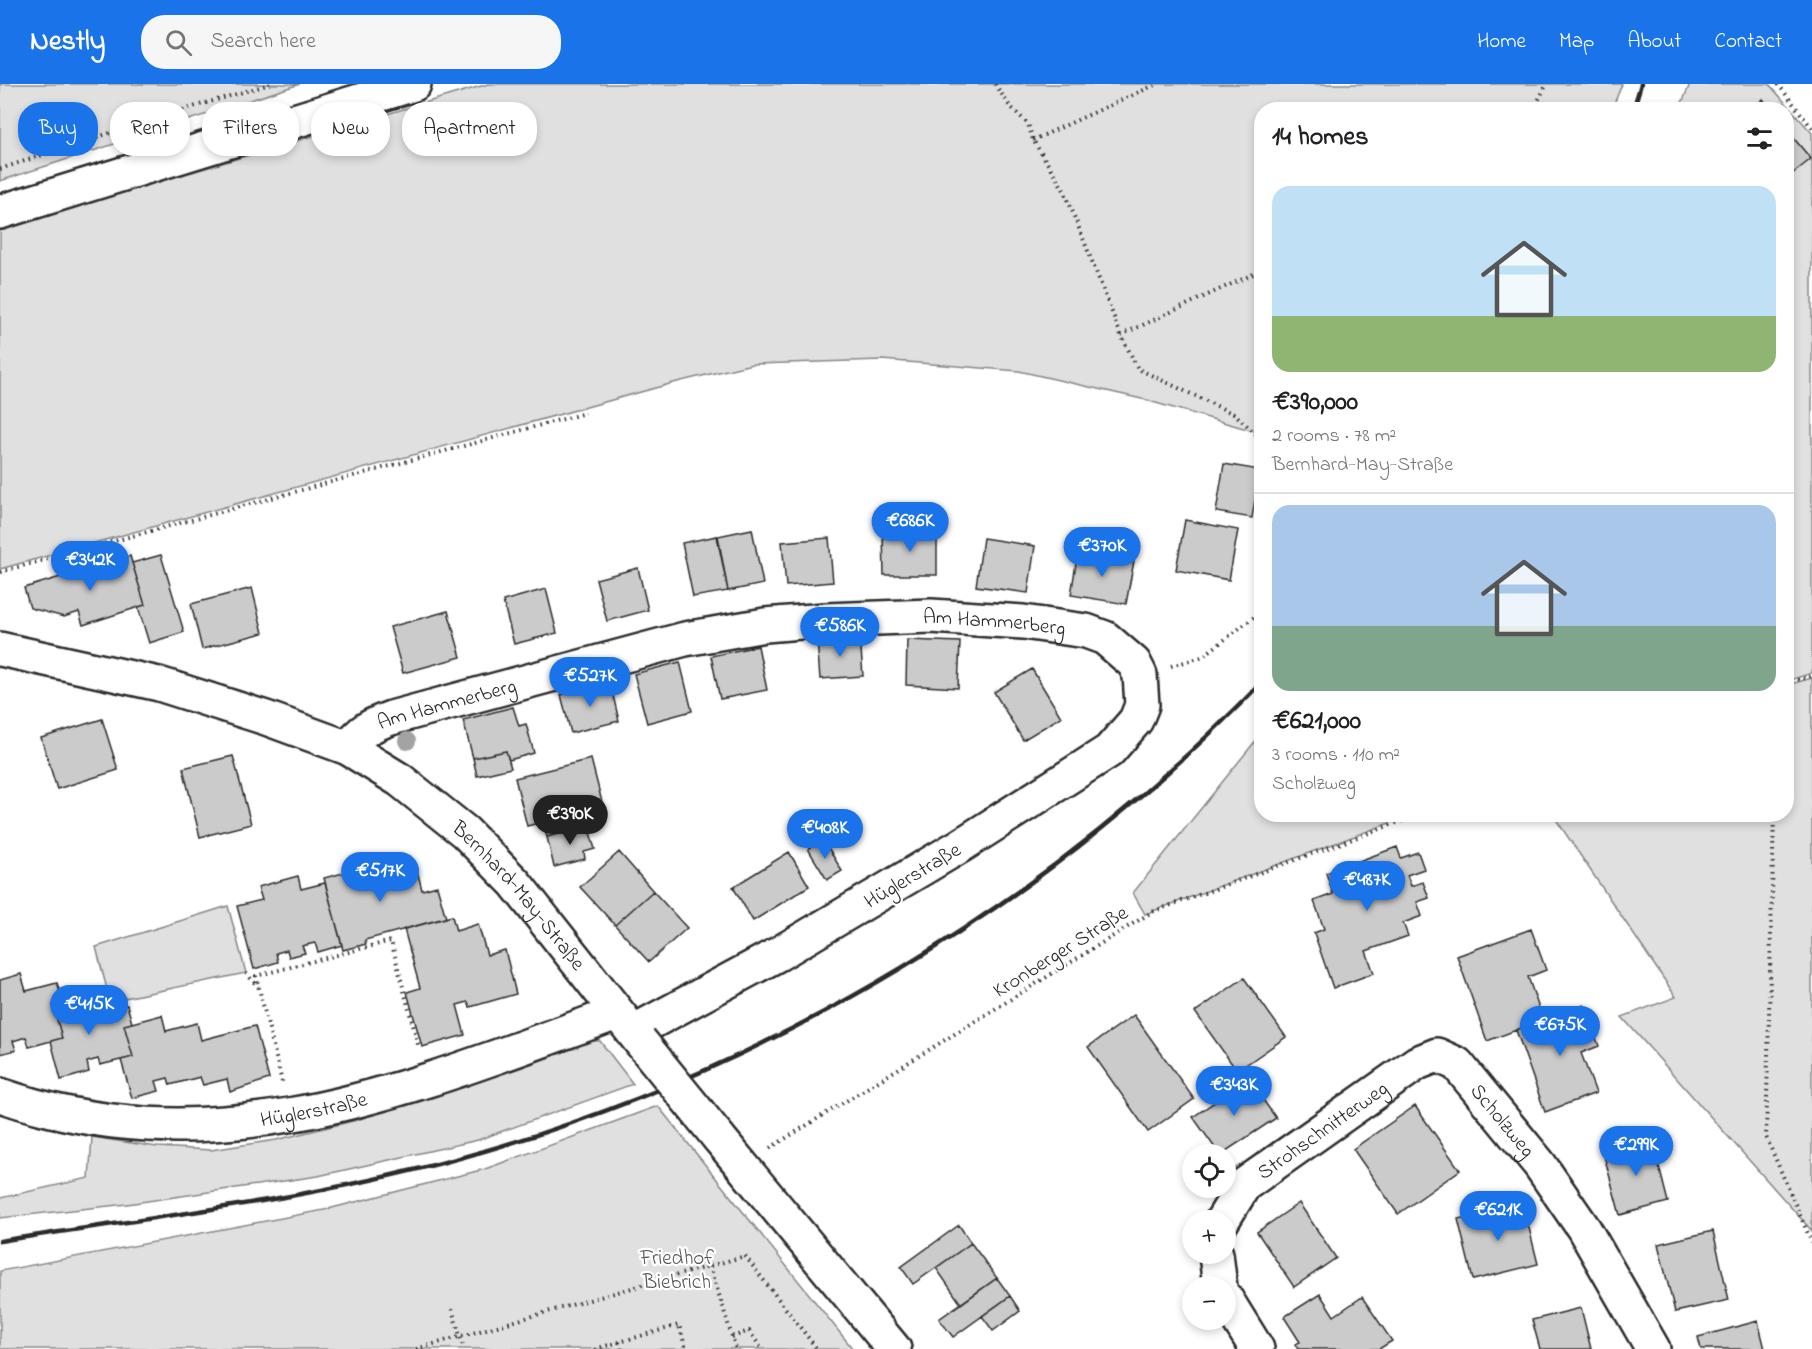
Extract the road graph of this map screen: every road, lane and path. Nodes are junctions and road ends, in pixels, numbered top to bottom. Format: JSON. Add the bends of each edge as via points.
{"nodes":[{"id":1,"x":270,"y":84,"type":"edge"},
{"id":2,"x":414,"y":84,"type":"edge"},
{"id":3,"x":995,"y":84,"type":"edge"},
{"id":4,"x":1158,"y":84,"type":"edge"},
{"id":5,"x":1547,"y":84,"type":"edge"},
{"id":6,"x":1778,"y":84,"type":"edge"},
{"id":7,"x":1537,"y":102,"type":"edge"},
{"id":8,"x":1792,"y":102,"type":"edge"},
{"id":9,"x":1794,"y":105,"type":"edge"},
{"id":10,"x":1812,"y":128,"type":"edge"},
{"id":11,"x":1033,"y":140,"type":"junction"},
{"id":12,"x":0,"y":169,"type":"edge"},
{"id":13,"x":0,"y":212,"type":"edge"},
{"id":14,"x":1254,"y":274,"type":"edge"},
{"id":15,"x":1121,"y":335,"type":"junction"},
{"id":16,"x":585,"y":413,"type":"dead end"},
{"id":17,"x":1254,"y":432,"type":"edge"},
{"id":18,"x":0,"y":572,"type":"edge"},
{"id":19,"x":1254,"y":617,"type":"edge"},
{"id":20,"x":0,"y":649,"type":"edge"},
{"id":21,"x":1202,"y":657,"type":"dead end"},
{"id":22,"x":1140,"y":675,"type":"joint"},
{"id":23,"x":1812,"y":676,"type":"edge"},
{"id":24,"x":1794,"y":681,"type":"edge"},
{"id":25,"x":348,"y":748,"type":"junction"},
{"id":26,"x":1399,"y":822,"type":"edge"},
{"id":27,"x":1774,"y":822,"type":"edge"},
{"id":28,"x":246,"y":973,"type":"dead end"},
{"id":29,"x":259,"y":988,"type":"junction"},
{"id":30,"x":630,"y":1028,"type":"junction"},
{"id":31,"x":1437,"y":1055,"type":"joint"},
{"id":32,"x":428,"y":1081,"type":"junction"},
{"id":33,"x":0,"y":1095,"type":"edge"},
{"id":34,"x":290,"y":1115,"type":"junction"},
{"id":35,"x":741,"y":1166,"type":"junction"},
{"id":36,"x":1229,"y":1210,"type":"edge"},
{"id":37,"x":1812,"y":1243,"type":"edge"},
{"id":38,"x":710,"y":1266,"type":"junction"},
{"id":39,"x":452,"y":1309,"type":"dead end"},
{"id":40,"x":1236,"y":1315,"type":"edge"},
{"id":41,"x":460,"y":1336,"type":"junction"},
{"id":42,"x":732,"y":1337,"type":"junction"},
{"id":43,"x":619,"y":1342,"type":"junction"},
{"id":44,"x":416,"y":1349,"type":"edge"},
{"id":45,"x":464,"y":1349,"type":"edge"},
{"id":46,"x":595,"y":1349,"type":"edge"},
{"id":47,"x":621,"y":1349,"type":"edge"},
{"id":48,"x":686,"y":1349,"type":"edge"},
{"id":49,"x":736,"y":1349,"type":"edge"},
{"id":50,"x":762,"y":1349,"type":"edge"},
{"id":51,"x":817,"y":1349,"type":"edge"},
{"id":52,"x":894,"y":1349,"type":"edge"},
{"id":53,"x":1257,"y":1349,"type":"edge"},
{"id":54,"x":1653,"y":1349,"type":"edge"}],
"edges":[{"from":1,"to":12,"type":"path"},
{"from":2,"to":13,"type":"street"},
{"from":3,"to":11,"type":"path","via":[[1028,124]]},
{"from":4,"to":11,"type":"path"},
{"from":5,"to":7,"type":"path"},
{"from":6,"to":8,"type":"path"},
{"from":9,"to":10,"type":"path"},
{"from":11,"to":15,"type":"path","via":[[1064,190]]},
{"from":14,"to":15,"type":"path"},
{"from":15,"to":17,"type":"path","via":[[1138,369],[1236,415]]},
{"from":16,"to":18,"type":"path"},
{"from":19,"to":21,"type":"path"},
{"from":20,"to":25,"type":"street","name":"Bernhard-May-Straße","via":[[159,684]]},
{"from":22,"to":25,"type":"street","name":"Am Hammerberg","via":[[1123,651],[1105,638],[1086,631],[1023,622],[932,616],[765,625],[685,639],[391,718],[358,734]]},
{"from":22,"to":30,"type":"street","name":"Hüglerstraße","via":[[1142,705],[1136,720],[1109,752],[1084,770],[778,954]]},
{"from":23,"to":24,"type":"path"},
{"from":25,"to":30,"type":"street","name":"Bernhard-May-Straße","via":[[400,780],[465,832],[515,883]]},
{"from":26,"to":35,"type":"path","name":"Kronberger Straße","via":[[1152,912]]},
{"from":27,"to":37,"type":"path","via":[[1766,1137]]},
{"from":28,"to":29,"type":"path"},
{"from":29,"to":32,"type":"path","via":[[256,976],[391,942]]},
{"from":29,"to":34,"type":"path"},
{"from":30,"to":32,"type":"street","name":"Hüglerstraße"},
{"from":30,"to":35,"type":"street","name":"Bernhard-May-Straße","bridge":true},
{"from":31,"to":36,"type":"street","name":"Strohschnitterweg","via":[[1417,1063],[1244,1185]]},
{"from":31,"to":54,"type":"street","name":"Scholzweg","via":[[1457,1064],[1540,1165],[1584,1228]]},
{"from":32,"to":34,"type":"street","name":"Hüglerstraße","via":[[363,1101]]},
{"from":33,"to":34,"type":"street","name":"Hüglerstraße","via":[[67,1114],[154,1126],[207,1126]]},
{"from":35,"to":52,"type":"street","name":"Bernhard-May-Straße"},
{"from":38,"to":41,"type":"path"},
{"from":38,"to":42,"type":"path"},
{"from":38,"to":51,"type":"path","via":[[745,1256]]},
{"from":39,"to":41,"type":"path"},
{"from":40,"to":53,"type":"street"},
{"from":41,"to":44,"type":"path"},
{"from":41,"to":45,"type":"path"},
{"from":42,"to":49,"type":"path"},
{"from":42,"to":50,"type":"path","via":[[749,1331]]},
{"from":43,"to":46,"type":"path"},
{"from":43,"to":47,"type":"path"},
{"from":43,"to":48,"type":"path","via":[[679,1325]]}]}
